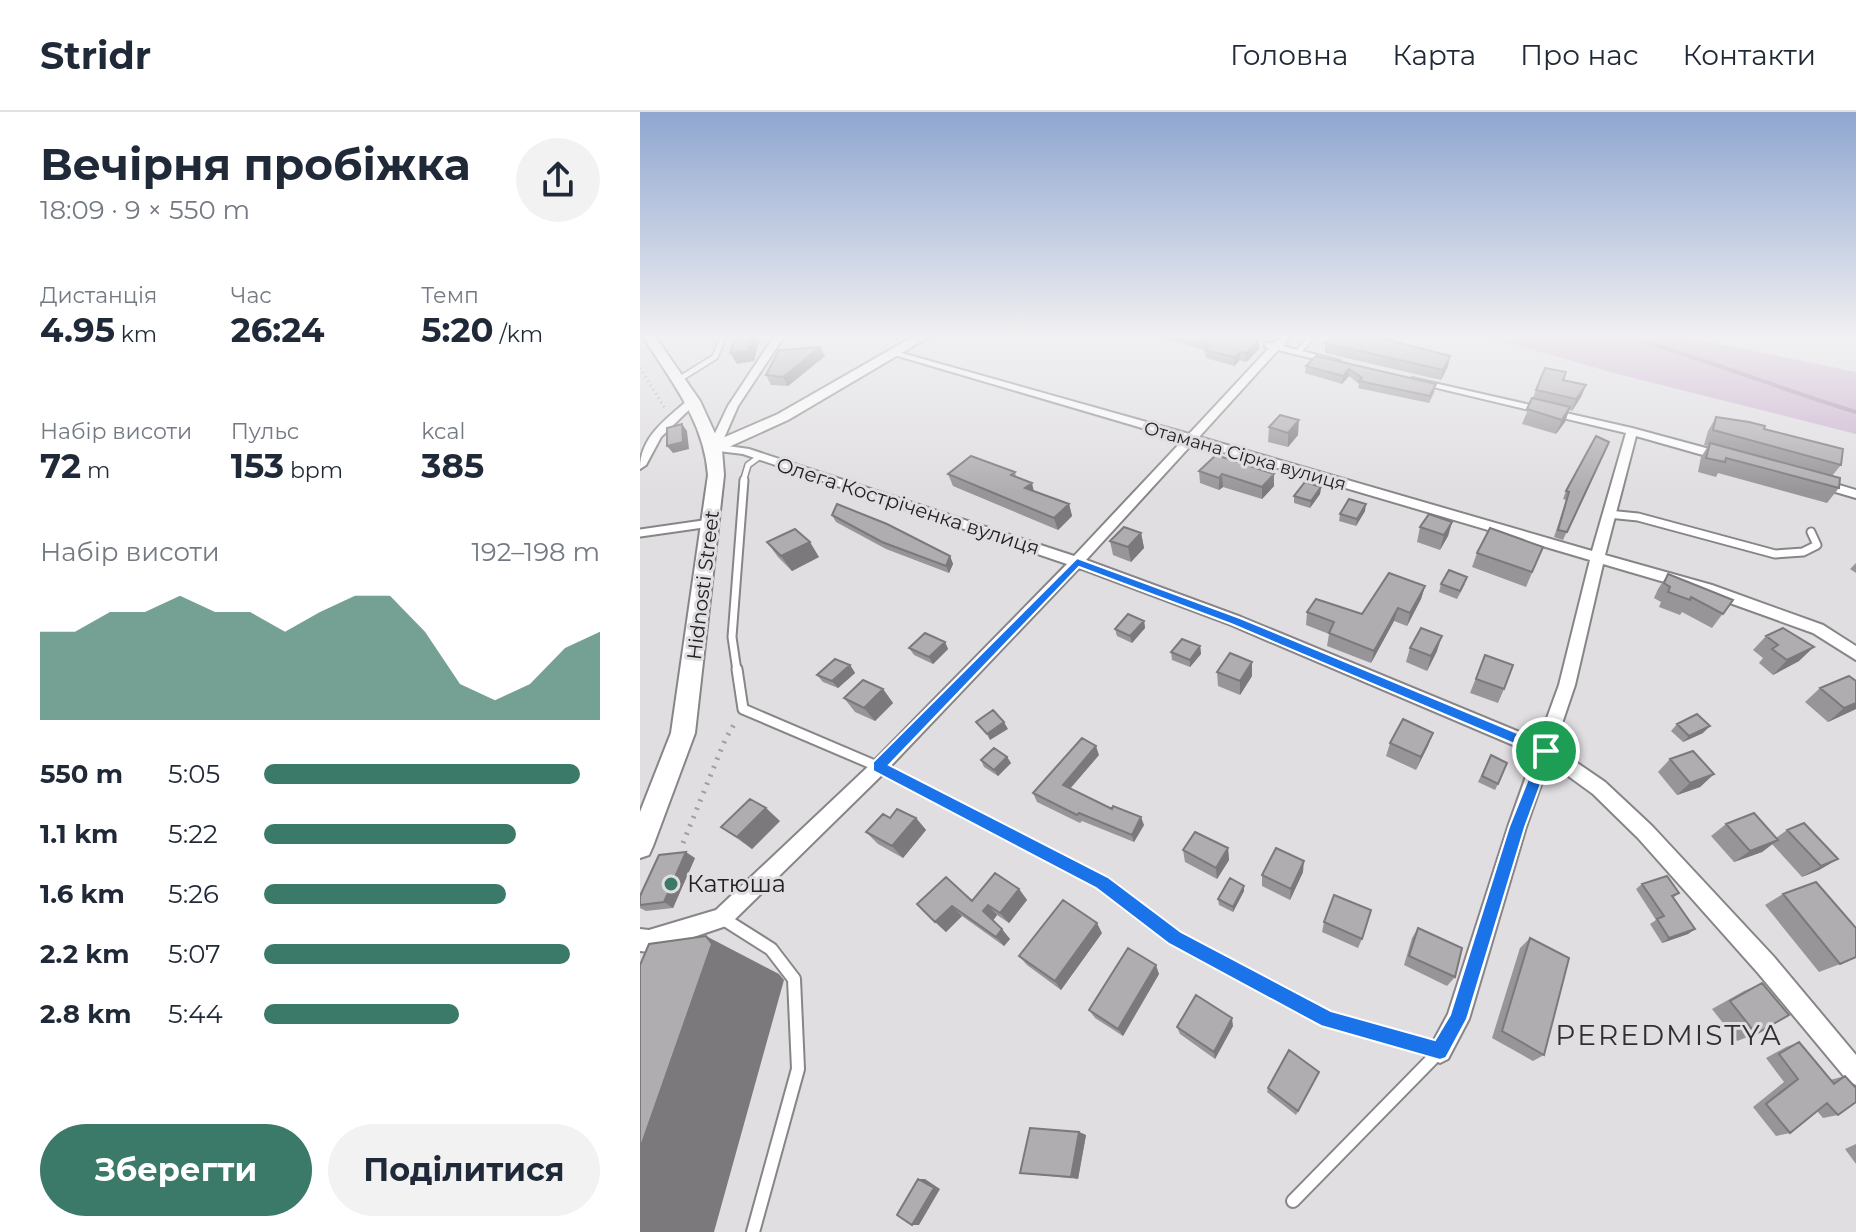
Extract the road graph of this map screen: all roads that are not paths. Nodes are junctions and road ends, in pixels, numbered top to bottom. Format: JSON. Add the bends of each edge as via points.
{"nodes":[{"id":1,"x":683,"y":387,"type":"edge"},
{"id":2,"x":745,"y":387,"type":"edge"},
{"id":3,"x":834,"y":387,"type":"edge"},
{"id":4,"x":1012,"y":387,"type":"edge"},
{"id":5,"x":1238,"y":387,"type":"edge"},
{"id":6,"x":1447,"y":387,"type":"edge"},
{"id":7,"x":693,"y":401,"type":"junction"},
{"id":8,"x":1632,"y":431,"type":"junction"},
{"id":9,"x":1189,"y":440,"type":"junction"},
{"id":10,"x":714,"y":448,"type":"junction"},
{"id":11,"x":759,"y":457,"type":"junction"},
{"id":12,"x":1737,"y":460,"type":"edge"},
{"id":13,"x":640,"y":465,"type":"edge"},
{"id":14,"x":1811,"y":481,"type":"edge"},
{"id":15,"x":1856,"y":494,"type":"edge"},
{"id":16,"x":1608,"y":514,"type":"junction"},
{"id":17,"x":711,"y":523,"type":"junction"},
{"id":18,"x":1811,"y":532,"type":"dead end"},
{"id":19,"x":640,"y":533,"type":"edge"},
{"id":20,"x":1597,"y":557,"type":"junction"},
{"id":21,"x":1077,"y":562,"type":"junction"},
{"id":22,"x":1856,"y":654,"type":"edge"},
{"id":23,"x":1546,"y":751,"type":"junction"},
{"id":24,"x":879,"y":767,"type":"junction"},
{"id":25,"x":640,"y":846,"type":"edge"},
{"id":26,"x":722,"y":918,"type":"junction"},
{"id":27,"x":640,"y":940,"type":"edge"},
{"id":28,"x":1440,"y":1051,"type":"junction"},
{"id":29,"x":1856,"y":1073,"type":"edge"},
{"id":30,"x":1293,"y":1201,"type":"dead end"},
{"id":31,"x":753,"y":1232,"type":"edge"}],
"edges":[{"from":1,"to":7,"type":"main road","name":"Hidnosti Street"},
{"from":2,"to":10,"type":"street"},
{"from":3,"to":10,"type":"main road"},
{"from":4,"to":9,"type":"street","name":"Отамана Сірка вулиця"},
{"from":5,"to":9,"type":"street"},
{"from":6,"to":8,"type":"street"},
{"from":7,"to":10,"type":"main road","name":"Hidnosti Street"},
{"from":7,"to":13,"type":"street","via":[[656,435]]},
{"from":8,"to":12,"type":"street"},
{"from":8,"to":16,"type":"street"},
{"from":9,"to":20,"type":"street","name":"Отамана Сірка вулиця"},
{"from":9,"to":21,"type":"street"},
{"from":10,"to":11,"type":"street","name":"Олега Костріченка вулиця"},
{"from":10,"to":17,"type":"main road","name":"Hidnosti Street"},
{"from":11,"to":21,"type":"street","name":"Олега Костріченка вулиця"},
{"from":11,"to":24,"type":"lane","via":[[748,465],[740,504],[732,637],[743,709]]},
{"from":14,"to":15,"type":"street"},
{"from":16,"to":18,"type":"lane","via":[[1638,517],[1775,554],[1817,545]]},
{"from":16,"to":20,"type":"street"},
{"from":17,"to":19,"type":"lane"},
{"from":17,"to":25,"type":"main road","name":"Hidnosti Street","via":[[683,733]]},
{"from":20,"to":22,"type":"street","name":"Отамана Сірка вулиця","via":[[1818,629]]},
{"from":20,"to":23,"type":"street"},
{"from":21,"to":23,"type":"street","name":"Олега Костріченка вулиця","via":[[1236,621]]},
{"from":21,"to":24,"type":"street"},
{"from":23,"to":28,"type":"street","via":[[1458,1019]]},
{"from":23,"to":29,"type":"street","name":"Олега Костріченка вулиця","via":[[1599,788],[1645,832]]},
{"from":24,"to":26,"type":"street"},
{"from":24,"to":28,"type":"lane","via":[[1102,883],[1175,938],[1328,1020]]},
{"from":26,"to":27,"type":"street"},
{"from":26,"to":31,"type":"lane","via":[[771,949],[794,979],[798,1069]]},
{"from":28,"to":30,"type":"lane"}]}
